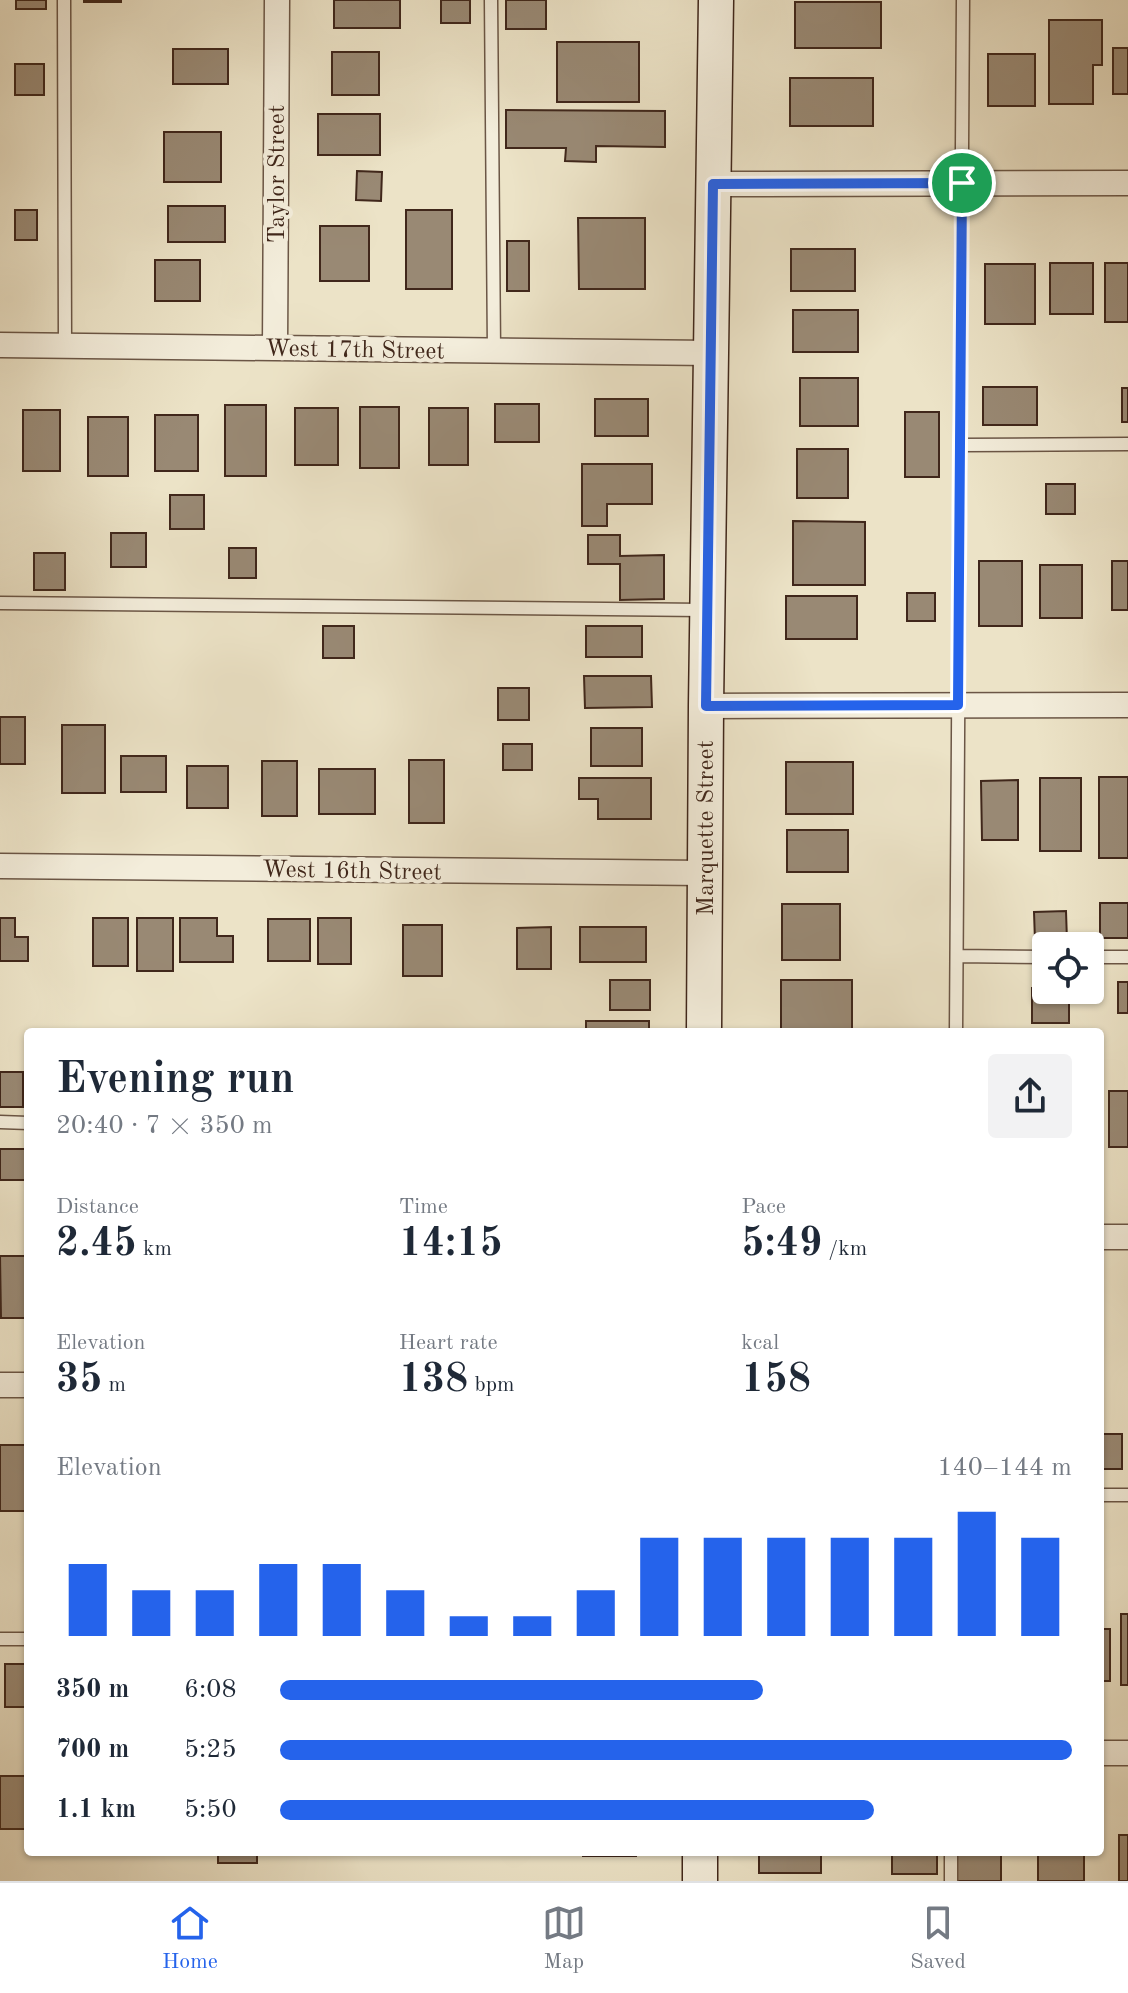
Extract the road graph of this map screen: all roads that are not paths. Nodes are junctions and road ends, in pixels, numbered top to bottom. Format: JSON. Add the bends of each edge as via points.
{"nodes":[{"id":1,"x":64,"y":0,"type":"edge"},
{"id":2,"x":277,"y":0,"type":"edge"},
{"id":3,"x":491,"y":0,"type":"edge"},
{"id":4,"x":716,"y":0,"type":"edge"},
{"id":5,"x":963,"y":0,"type":"edge"},
{"id":6,"x":962,"y":183,"type":"junction"},
{"id":7,"x":1128,"y":183,"type":"edge"},
{"id":8,"x":713,"y":184,"type":"junction"},
{"id":9,"x":0,"y":345,"type":"edge"},
{"id":10,"x":65,"y":345,"type":"junction"},
{"id":11,"x":275,"y":348,"type":"junction"},
{"id":12,"x":494,"y":350,"type":"junction"},
{"id":13,"x":711,"y":353,"type":"junction"},
{"id":14,"x":1128,"y":444,"type":"edge"},
{"id":15,"x":960,"y":445,"type":"junction"},
{"id":16,"x":0,"y":603,"type":"edge"},
{"id":17,"x":707,"y":610,"type":"junction"},
{"id":18,"x":958,"y":705,"type":"junction"},
{"id":19,"x":1128,"y":705,"type":"edge"},
{"id":20,"x":706,"y":706,"type":"junction"},
{"id":21,"x":0,"y":866,"type":"edge"},
{"id":22,"x":704,"y":873,"type":"junction"},
{"id":23,"x":957,"y":956,"type":"junction"},
{"id":24,"x":1032,"y":957,"type":"edge"},
{"id":25,"x":1104,"y":957,"type":"edge"},
{"id":26,"x":1128,"y":957,"type":"edge"},
{"id":27,"x":704,"y":1028,"type":"edge"},
{"id":28,"x":956,"y":1028,"type":"edge"},
{"id":29,"x":0,"y":1122,"type":"edge"},
{"id":30,"x":24,"y":1123,"type":"edge"},
{"id":31,"x":1104,"y":1237,"type":"edge"},
{"id":32,"x":1128,"y":1237,"type":"edge"},
{"id":33,"x":0,"y":1385,"type":"edge"},
{"id":34,"x":24,"y":1385,"type":"edge"},
{"id":35,"x":1104,"y":1495,"type":"edge"},
{"id":36,"x":1128,"y":1495,"type":"edge"},
{"id":37,"x":0,"y":1639,"type":"edge"},
{"id":38,"x":24,"y":1639,"type":"edge"},
{"id":39,"x":1104,"y":1753,"type":"edge"},
{"id":40,"x":1128,"y":1753,"type":"edge"},
{"id":41,"x":700,"y":1856,"type":"edge"},
{"id":42,"x":951,"y":1856,"type":"edge"},
{"id":43,"x":700,"y":1881,"type":"edge"},
{"id":44,"x":951,"y":1881,"type":"edge"}],
"edges":[{"from":1,"to":10,"type":"lane"},
{"from":2,"to":11,"type":"street","name":"Taylor Street"},
{"from":3,"to":12,"type":"lane"},
{"from":4,"to":8,"type":"street","name":"Marquette Street"},
{"from":5,"to":6,"type":"lane"},
{"from":6,"to":7,"type":"street"},
{"from":6,"to":8,"type":"street"},
{"from":6,"to":15,"type":"lane"},
{"from":8,"to":13,"type":"street","name":"Marquette Street"},
{"from":9,"to":10,"type":"street","name":"West 17th Street"},
{"from":10,"to":11,"type":"street","name":"West 17th Street"},
{"from":11,"to":12,"type":"street","name":"West 17th Street"},
{"from":12,"to":13,"type":"street","name":"West 17th Street"},
{"from":13,"to":17,"type":"street","name":"Marquette Street"},
{"from":14,"to":15,"type":"lane"},
{"from":15,"to":18,"type":"lane"},
{"from":16,"to":17,"type":"lane"},
{"from":17,"to":20,"type":"street","name":"Marquette Street"},
{"from":18,"to":19,"type":"street"},
{"from":18,"to":20,"type":"street"},
{"from":18,"to":23,"type":"lane"},
{"from":20,"to":22,"type":"street","name":"Marquette Street"},
{"from":21,"to":22,"type":"street","name":"West 16th Street"},
{"from":22,"to":27,"type":"street","name":"Marquette Street"},
{"from":23,"to":24,"type":"lane"},
{"from":23,"to":28,"type":"lane"},
{"from":25,"to":26,"type":"lane"},
{"from":29,"to":30,"type":"lane"},
{"from":31,"to":32,"type":"street"},
{"from":33,"to":34,"type":"street"},
{"from":35,"to":36,"type":"lane"},
{"from":37,"to":38,"type":"lane"},
{"from":39,"to":40,"type":"street"},
{"from":41,"to":43,"type":"street"},
{"from":42,"to":44,"type":"lane"}]}
